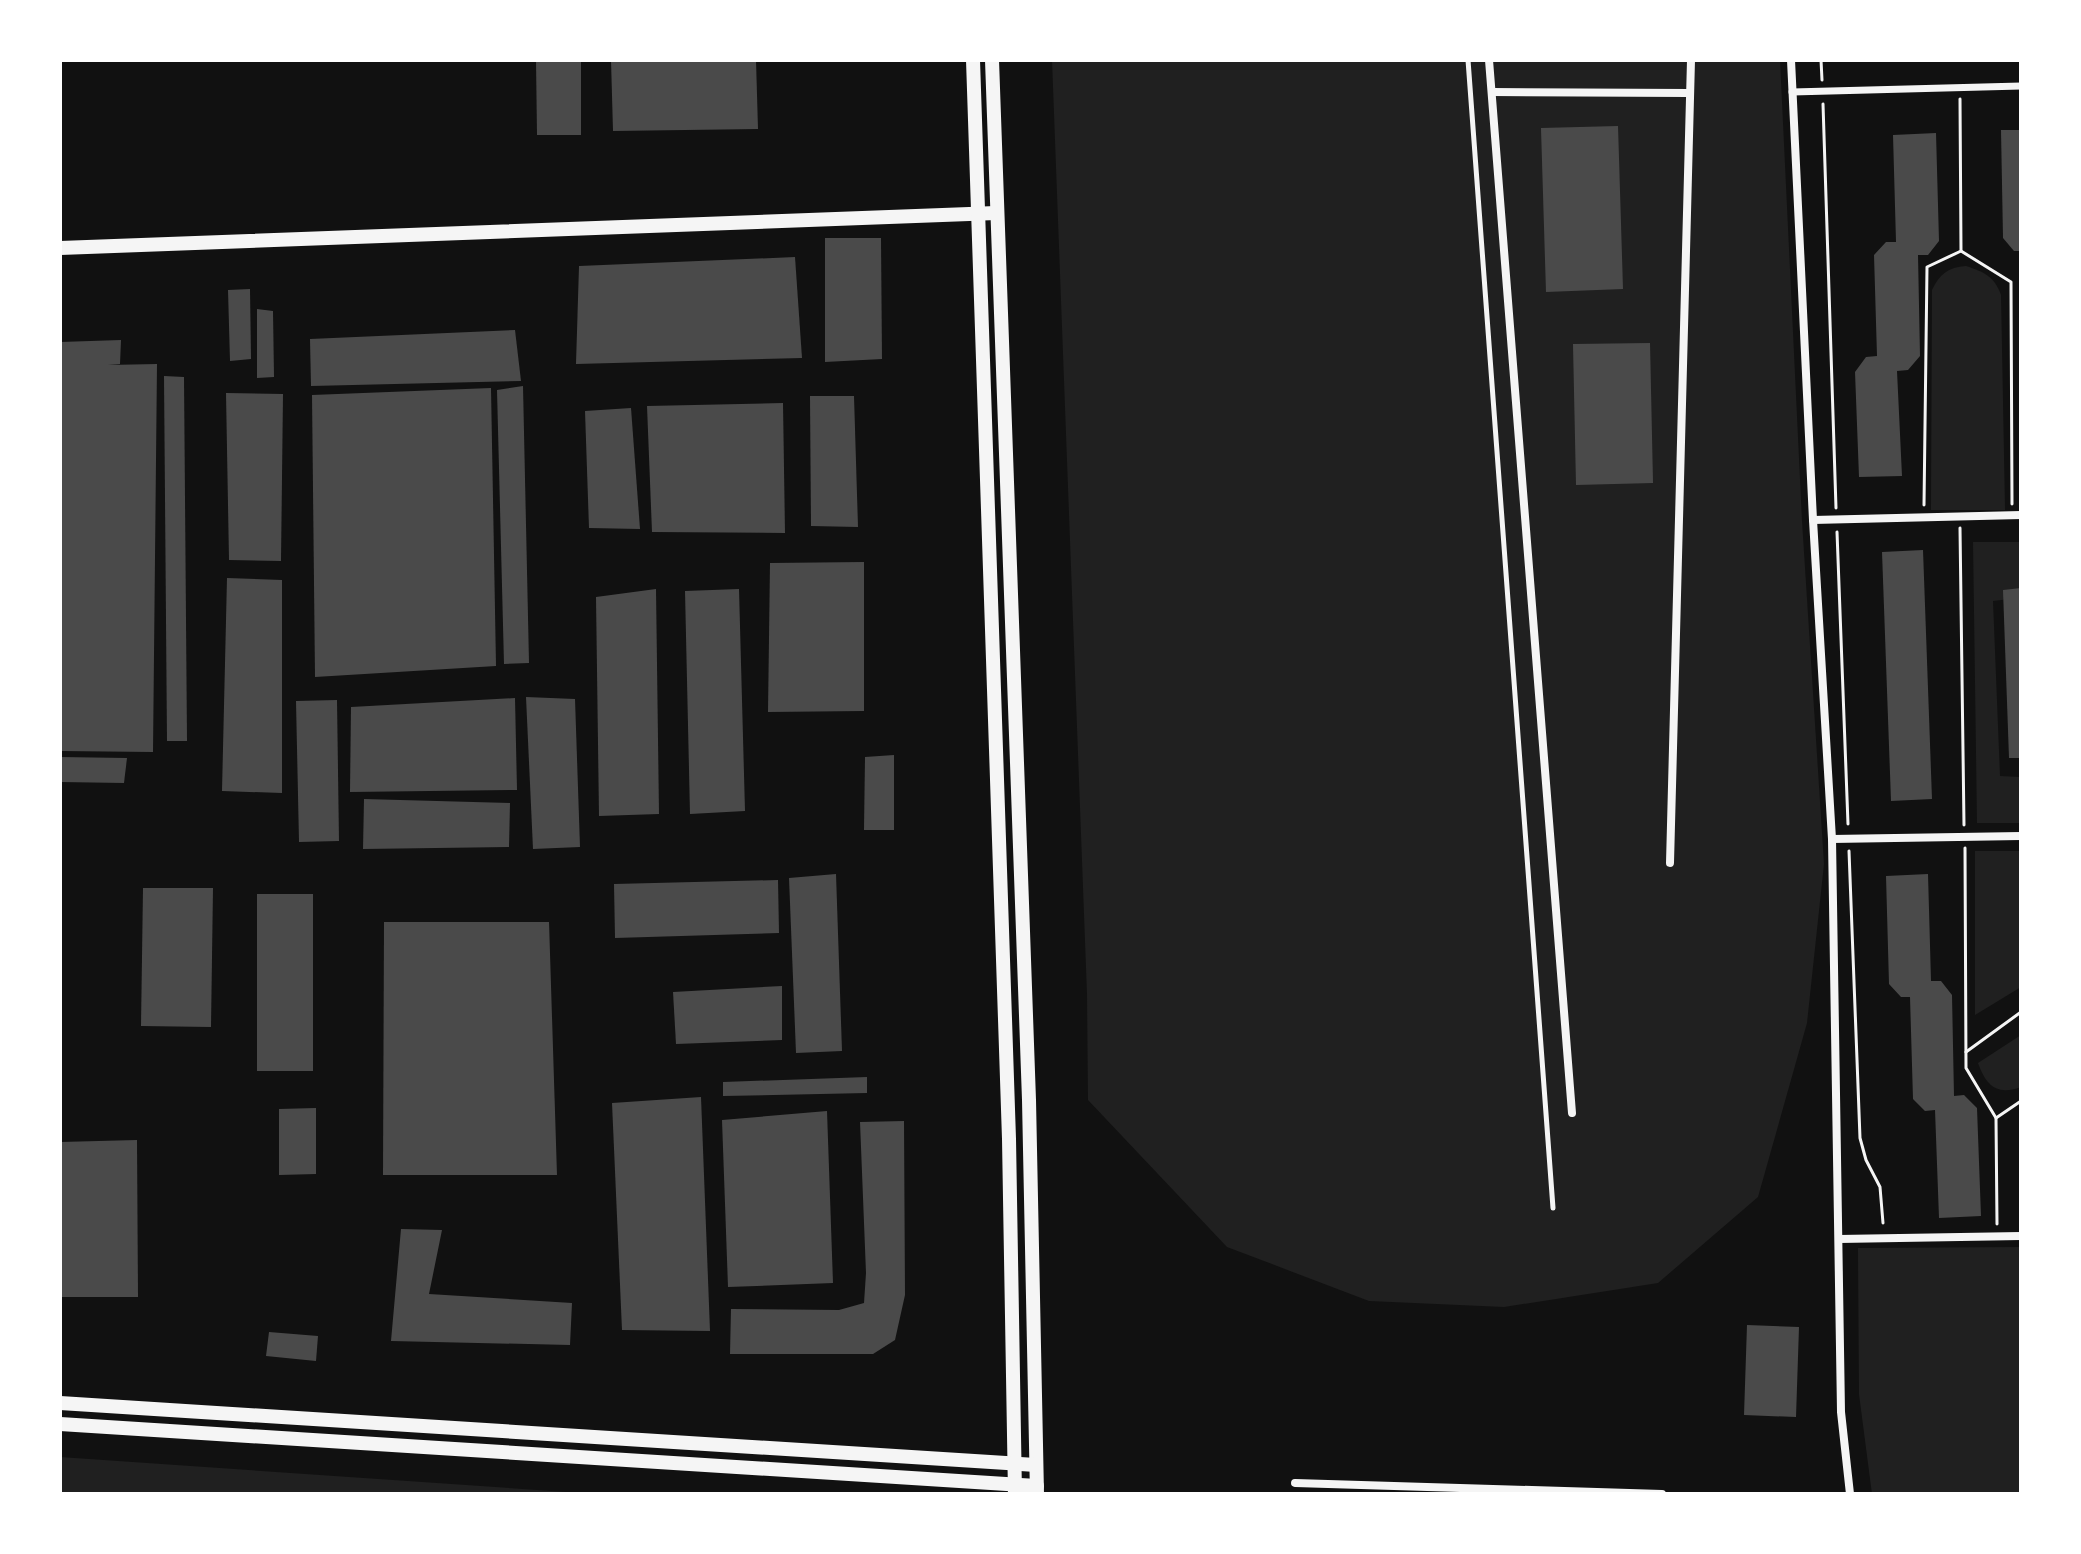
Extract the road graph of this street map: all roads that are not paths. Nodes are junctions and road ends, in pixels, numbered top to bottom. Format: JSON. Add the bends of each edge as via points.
{"nodes":[{"id":1,"x":973,"y":60,"type":"edge"},
{"id":2,"x":992,"y":60,"type":"edge"},
{"id":3,"x":1468,"y":60,"type":"edge"},
{"id":4,"x":1489,"y":60,"type":"edge"},
{"id":5,"x":1691,"y":60,"type":"edge"},
{"id":6,"x":1791,"y":60,"type":"edge"},
{"id":7,"x":2021,"y":86,"type":"edge"},
{"id":8,"x":1492,"y":92,"type":"junction"},
{"id":9,"x":1792,"y":92,"type":"junction"},
{"id":10,"x":1689,"y":93,"type":"junction"},
{"id":11,"x":996,"y":213,"type":"junction"},
{"id":12,"x":977,"y":215,"type":"junction"},
{"id":13,"x":60,"y":248,"type":"edge"},
{"id":14,"x":2017,"y":515,"type":"edge"},
{"id":15,"x":1813,"y":520,"type":"junction"},
{"id":16,"x":2021,"y":836,"type":"edge"},
{"id":17,"x":1832,"y":839,"type":"junction"},
{"id":18,"x":1670,"y":863,"type":"dead end"},
{"id":19,"x":1572,"y":1113,"type":"dead end"},
{"id":20,"x":1553,"y":1208,"type":"dead end"},
{"id":21,"x":2021,"y":1236,"type":"edge"},
{"id":22,"x":1839,"y":1239,"type":"junction"},
{"id":23,"x":60,"y":1403,"type":"edge"},
{"id":24,"x":60,"y":1424,"type":"edge"},
{"id":25,"x":1013,"y":1464,"type":"junction"},
{"id":26,"x":1036,"y":1465,"type":"junction"},
{"id":27,"x":1295,"y":1483,"type":"dead end"},
{"id":28,"x":1015,"y":1489,"type":"edge"},
{"id":29,"x":1037,"y":1490,"type":"edge"},
{"id":30,"x":1662,"y":1494,"type":"edge"},
{"id":31,"x":1850,"y":1494,"type":"edge"}],
"edges":[{"from":1,"to":12,"type":"main road"},
{"from":2,"to":11,"type":"main road"},
{"from":3,"to":20,"type":"lane"},
{"from":4,"to":8,"type":"street"},
{"from":5,"to":10,"type":"street"},
{"from":6,"to":9,"type":"street"},
{"from":7,"to":9,"type":"street"},
{"from":8,"to":10,"type":"street"},
{"from":8,"to":19,"type":"street"},
{"from":9,"to":15,"type":"street"},
{"from":10,"to":18,"type":"street"},
{"from":11,"to":12,"type":"main road"},
{"from":11,"to":26,"type":"main road","via":[[1029,1100]]},
{"from":12,"to":13,"type":"main road"},
{"from":12,"to":25,"type":"main road","via":[[1009,1139]]},
{"from":14,"to":15,"type":"street"},
{"from":15,"to":17,"type":"street"},
{"from":16,"to":17,"type":"street"},
{"from":17,"to":22,"type":"street"},
{"from":21,"to":22,"type":"street"},
{"from":22,"to":31,"type":"street","via":[[1841,1412]]},
{"from":23,"to":25,"type":"main road"},
{"from":24,"to":28,"type":"main road"},
{"from":25,"to":26,"type":"main road"},
{"from":25,"to":28,"type":"main road"},
{"from":26,"to":29,"type":"main road"},
{"from":27,"to":30,"type":"street"},
{"from":28,"to":29,"type":"main road"}]}
